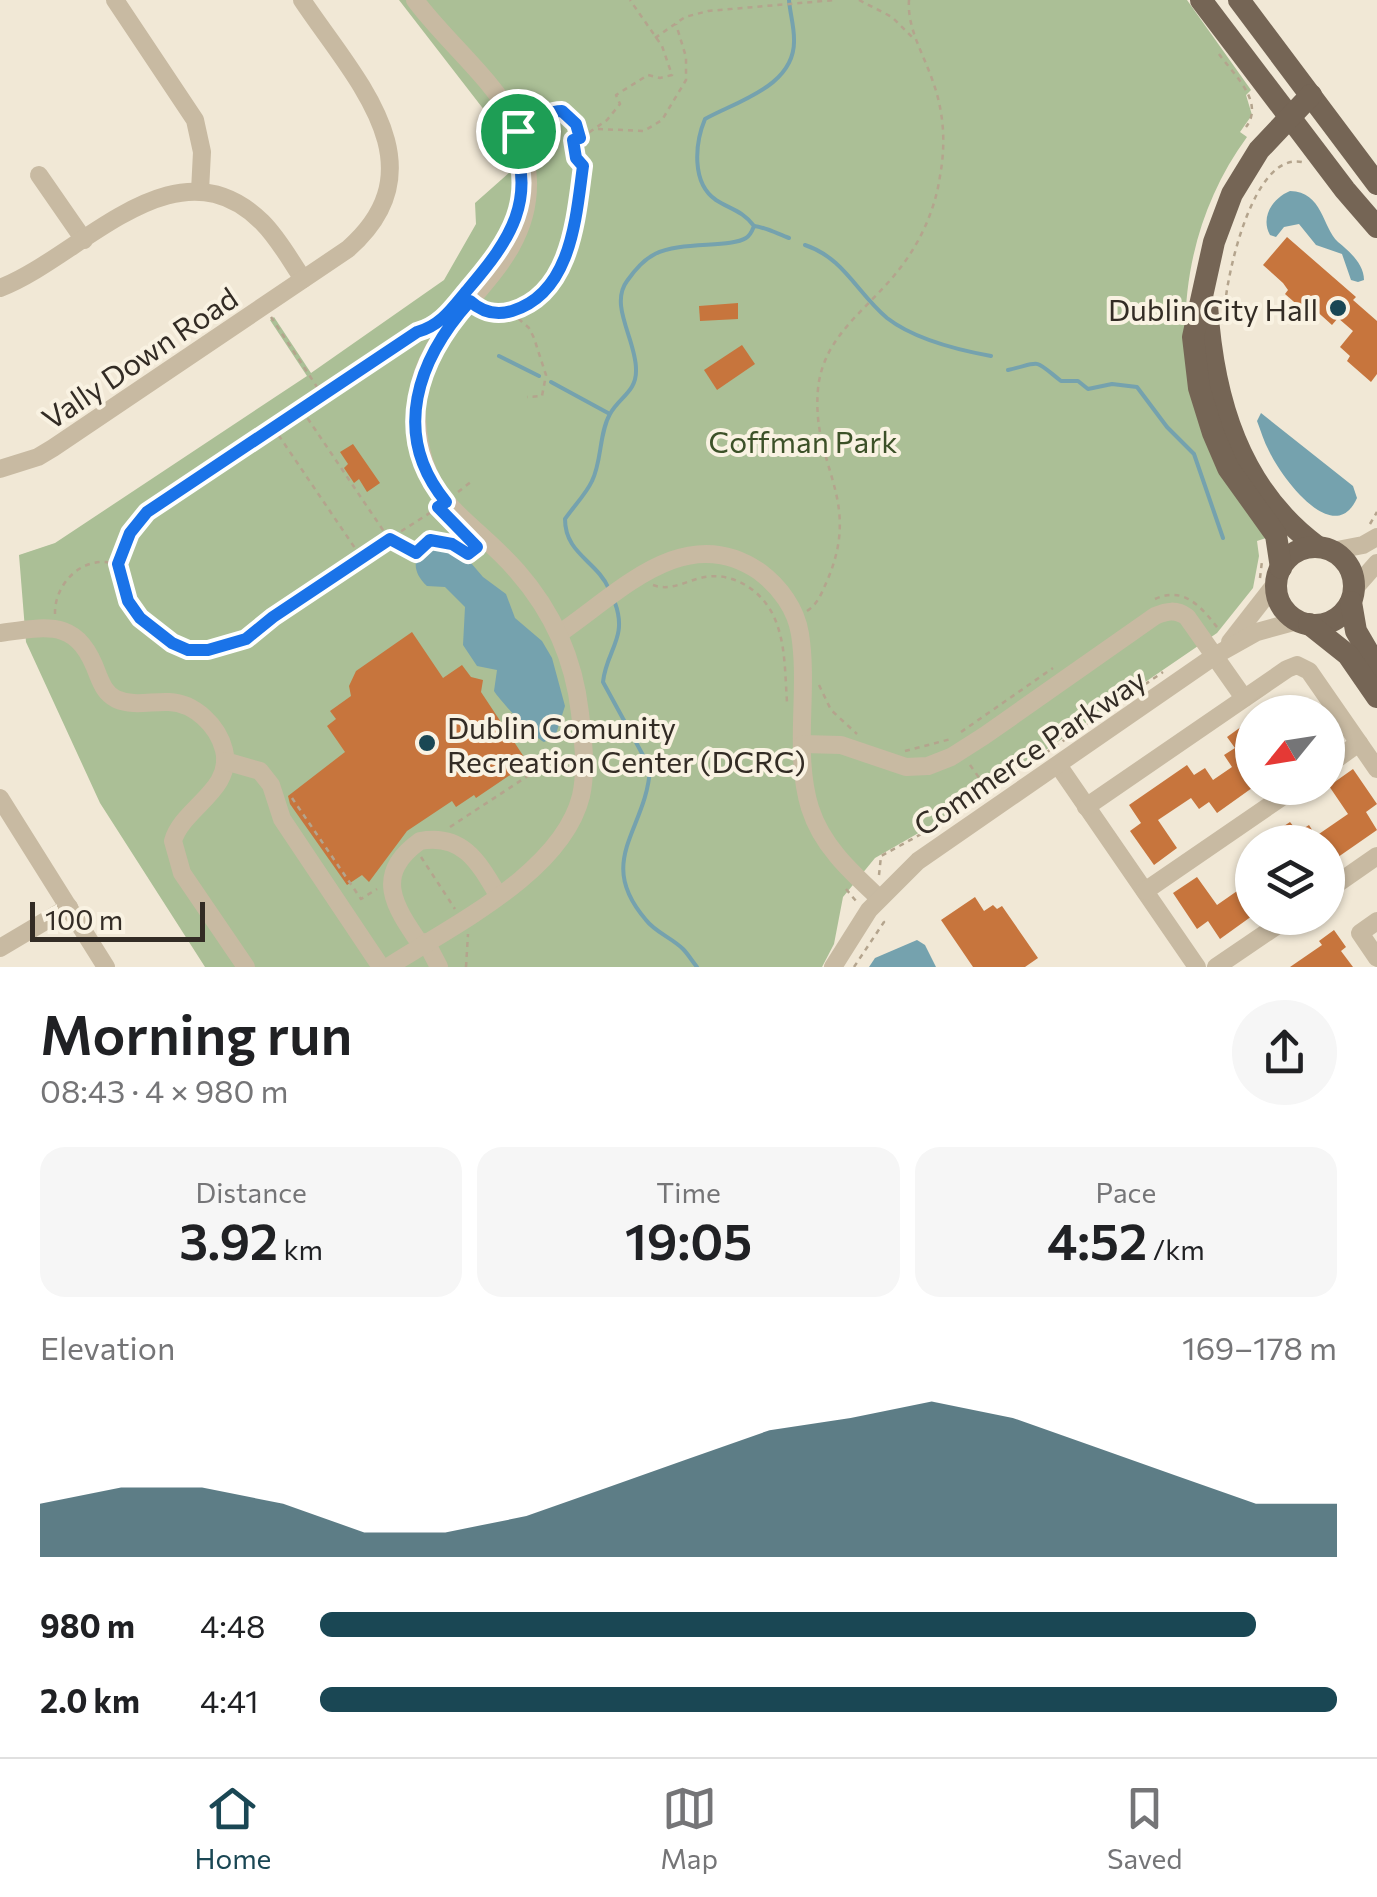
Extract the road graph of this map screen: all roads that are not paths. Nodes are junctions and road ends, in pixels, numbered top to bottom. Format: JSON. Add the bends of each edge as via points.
{"nodes":[{"id":1,"x":115,"y":0,"type":"edge"},
{"id":2,"x":302,"y":0,"type":"edge"},
{"id":3,"x":414,"y":0,"type":"edge"},
{"id":4,"x":1201,"y":0,"type":"edge"},
{"id":5,"x":1238,"y":0,"type":"edge"},
{"id":6,"x":1311,"y":95,"type":"junction"},
{"id":7,"x":1289,"y":116,"type":"junction"},
{"id":8,"x":39,"y":175,"type":"dead end"},
{"id":9,"x":1377,"y":184,"type":"edge"},
{"id":10,"x":200,"y":192,"type":"junction"},
{"id":11,"x":1377,"y":227,"type":"edge"},
{"id":12,"x":84,"y":240,"type":"junction"},
{"id":13,"x":1205,"y":277,"type":"junction"},
{"id":14,"x":303,"y":279,"type":"junction"},
{"id":15,"x":0,"y":288,"type":"edge"},
{"id":16,"x":0,"y":469,"type":"edge"},
{"id":17,"x":1370,"y":533,"type":"edge"},
{"id":18,"x":1325,"y":549,"type":"junction"},
{"id":19,"x":1377,"y":563,"type":"edge"},
{"id":20,"x":1269,"y":574,"type":"junction"},
{"id":21,"x":1352,"y":595,"type":"junction"},
{"id":22,"x":1303,"y":622,"type":"junction"},
{"id":23,"x":568,"y":627,"type":"junction"},
{"id":24,"x":0,"y":632,"type":"edge"},
{"id":25,"x":1211,"y":649,"type":"junction"},
{"id":26,"x":1377,"y":667,"type":"edge"},
{"id":27,"x":1242,"y":695,"type":"edge"},
{"id":28,"x":1249,"y":695,"type":"edge"},
{"id":29,"x":1326,"y":695,"type":"edge"},
{"id":30,"x":1377,"y":697,"type":"edge"},
{"id":31,"x":1235,"y":704,"type":"edge"},
{"id":32,"x":1345,"y":723,"type":"edge"},
{"id":33,"x":1359,"y":743,"type":"junction"},
{"id":34,"x":804,"y":744,"type":"junction"},
{"id":35,"x":1345,"y":753,"type":"edge"},
{"id":36,"x":224,"y":761,"type":"junction"},
{"id":37,"x":1058,"y":765,"type":"junction"},
{"id":38,"x":1377,"y":768,"type":"edge"},
{"id":39,"x":0,"y":798,"type":"edge"},
{"id":40,"x":1270,"y":805,"type":"edge"},
{"id":41,"x":1086,"y":806,"type":"junction"},
{"id":42,"x":1377,"y":856,"type":"edge"},
{"id":43,"x":1345,"y":878,"type":"edge"},
{"id":44,"x":1145,"y":891,"type":"junction"},
{"id":45,"x":498,"y":896,"type":"junction"},
{"id":46,"x":879,"y":898,"type":"junction"},
{"id":47,"x":69,"y":907,"type":"junction"},
{"id":48,"x":1377,"y":921,"type":"edge"},
{"id":49,"x":1263,"y":935,"type":"edge"},
{"id":50,"x":424,"y":944,"type":"junction"},
{"id":51,"x":0,"y":948,"type":"edge"},
{"id":52,"x":1377,"y":958,"type":"edge"},
{"id":53,"x":106,"y":967,"type":"edge"},
{"id":54,"x":246,"y":967,"type":"edge"},
{"id":55,"x":385,"y":967,"type":"edge"},
{"id":56,"x":439,"y":967,"type":"edge"},
{"id":57,"x":833,"y":967,"type":"edge"},
{"id":58,"x":1197,"y":967,"type":"edge"},
{"id":59,"x":1216,"y":967,"type":"edge"}],
"edges":[{"from":1,"to":10,"type":"street","via":[[194,120],[202,152]]},
{"from":2,"to":14,"type":"street","name":"Vally Down Road","via":[[382,121],[391,160],[375,221]]},
{"from":3,"to":23,"type":"street","via":[[494,92],[518,131],[528,170],[521,228],[504,262],[433,348],[416,400],[419,448],[446,502]]},
{"from":4,"to":7,"type":"main road"},
{"from":5,"to":6,"type":"main road"},
{"from":6,"to":7,"type":"main road"},
{"from":6,"to":9,"type":"main road"},
{"from":7,"to":11,"type":"main road"},
{"from":7,"to":13,"type":"main road","via":[[1232,194]]},
{"from":8,"to":12,"type":"street"},
{"from":10,"to":12,"type":"street","via":[[152,198]]},
{"from":10,"to":14,"type":"street","via":[[258,218]]},
{"from":12,"to":15,"type":"street"},
{"from":13,"to":18,"type":"main road","via":[[1216,384],[1231,434],[1264,493],[1295,529]]},
{"from":13,"to":20,"type":"main road","via":[[1194,337],[1198,388],[1228,468],[1276,535]]},
{"from":14,"to":16,"type":"street","name":"Vally Down Road","via":[[38,457]]},
{"from":17,"to":18,"type":"street","via":[[1363,545]]},
{"from":18,"to":20,"type":"main road","via":[[1295,553]]},
{"from":18,"to":21,"type":"main road","via":[[1348,566]]},
{"from":19,"to":21,"type":"street"},
{"from":20,"to":22,"type":"main road","via":[[1280,601]]},
{"from":20,"to":25,"type":"street","name":"Commerce Parkway","via":[[1241,629]]},
{"from":21,"to":22,"type":"main road","via":[[1338,618]]},
{"from":21,"to":26,"type":"main road","via":[[1361,644]]},
{"from":22,"to":25,"type":"street","name":"Commerce Parkway"},
{"from":22,"to":30,"type":"main road","via":[[1348,655]]},
{"from":23,"to":34,"type":"street","via":[[664,562],[699,552],[741,559],[788,600],[800,632]]},
{"from":23,"to":45,"type":"street","via":[[583,740],[580,797],[561,841]]},
{"from":24,"to":36,"type":"street","via":[[55,628],[76,636],[108,694],[196,711],[217,735]]},
{"from":25,"to":27,"type":"street"},
{"from":25,"to":34,"type":"street","via":[[1180,611],[1167,611],[928,766],[906,767],[841,744]]},
{"from":25,"to":37,"type":"street","name":"Commerce Parkway"},
{"from":28,"to":29,"type":"street","via":[[1302,666]]},
{"from":31,"to":41,"type":"street"},
{"from":32,"to":33,"type":"street"},
{"from":33,"to":35,"type":"street"},
{"from":33,"to":38,"type":"street"},
{"from":34,"to":46,"type":"street","via":[[804,781],[822,834]]},
{"from":36,"to":54,"type":"street","via":[[216,786],[173,840],[182,873]]},
{"from":36,"to":55,"type":"street","via":[[260,772],[271,784],[282,819]]},
{"from":37,"to":41,"type":"street"},
{"from":37,"to":46,"type":"street","name":"Commerce Parkway","via":[[918,860]]},
{"from":39,"to":47,"type":"street"},
{"from":40,"to":44,"type":"street"},
{"from":41,"to":44,"type":"street"},
{"from":42,"to":43,"type":"street"},
{"from":44,"to":58,"type":"street"},
{"from":45,"to":50,"type":"street"},
{"from":45,"to":50,"type":"street","via":[[465,847],[427,840],[414,846],[396,864],[392,890]]},
{"from":46,"to":57,"type":"street","name":"Commerce Parkway"},
{"from":47,"to":51,"type":"street"},
{"from":47,"to":53,"type":"street"},
{"from":48,"to":52,"type":"street","via":[[1360,933]]},
{"from":49,"to":59,"type":"street"},
{"from":50,"to":55,"type":"street"},
{"from":50,"to":56,"type":"street"}]}
